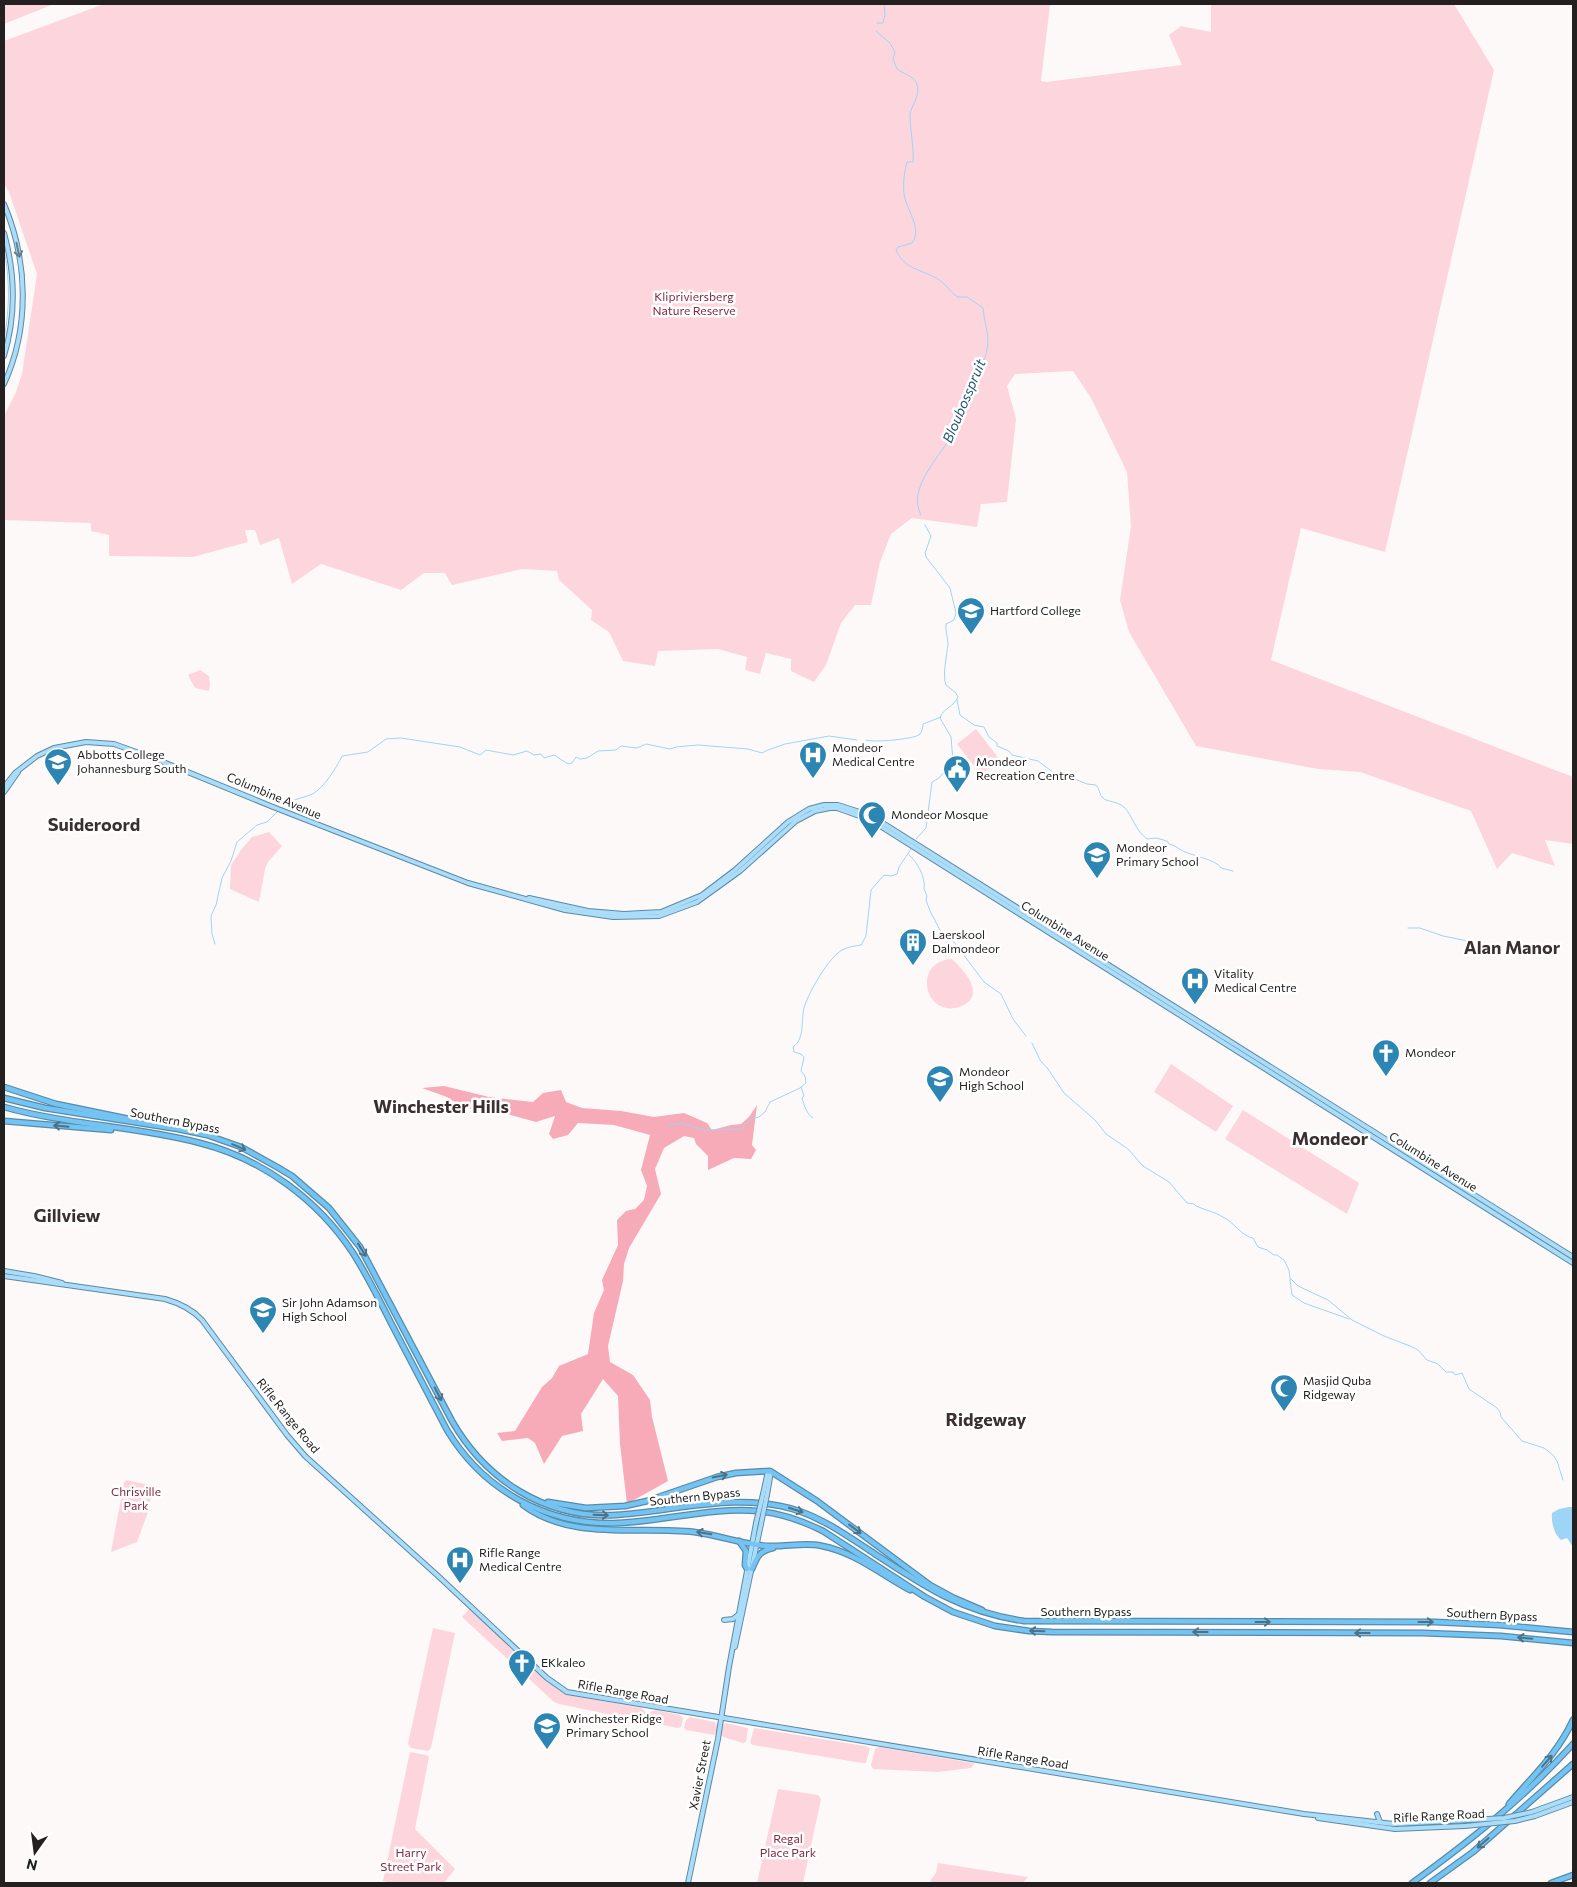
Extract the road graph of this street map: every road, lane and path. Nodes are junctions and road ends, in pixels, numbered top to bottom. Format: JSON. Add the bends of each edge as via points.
{"nodes":[{"id":1,"x":4,"y":204,"type":"edge"},
{"id":2,"x":4,"y":233,"type":"edge"},
{"id":3,"x":4,"y":356,"type":"edge"},
{"id":4,"x":4,"y":384,"type":"edge"},
{"id":5,"x":18,"y":772,"type":"junction"},
{"id":6,"x":4,"y":787,"type":"edge"},
{"id":7,"x":4,"y":792,"type":"edge"},
{"id":8,"x":4,"y":1087,"type":"edge"},
{"id":9,"x":4,"y":1098,"type":"edge"},
{"id":10,"x":4,"y":1107,"type":"edge"},
{"id":11,"x":4,"y":1121,"type":"edge"},
{"id":12,"x":142,"y":1124,"type":"junction"},
{"id":13,"x":127,"y":1130,"type":"junction"},
{"id":14,"x":1473,"y":1197,"type":"junction"},
{"id":15,"x":1573,"y":1257,"type":"edge"},
{"id":16,"x":1573,"y":1263,"type":"edge"},
{"id":17,"x":4,"y":1271,"type":"edge"},
{"id":18,"x":4,"y":1276,"type":"edge"},
{"id":19,"x":66,"y":1285,"type":"junction"},
{"id":20,"x":770,"y":1471,"type":"junction"},
{"id":21,"x":514,"y":1498,"type":"junction"},
{"id":22,"x":536,"y":1500,"type":"junction"},
{"id":23,"x":737,"y":1540,"type":"junction"},
{"id":24,"x":754,"y":1543,"type":"junction"},
{"id":25,"x":794,"y":1544,"type":"junction"},
{"id":26,"x":749,"y":1569,"type":"junction"},
{"id":27,"x":925,"y":1597,"type":"junction"},
{"id":28,"x":740,"y":1611,"type":"junction"},
{"id":29,"x":1000,"y":1617,"type":"junction"},
{"id":30,"x":724,"y":1620,"type":"dead end"},
{"id":31,"x":1573,"y":1632,"type":"edge"},
{"id":32,"x":1573,"y":1643,"type":"edge"},
{"id":33,"x":729,"y":1670,"type":"junction"},
{"id":34,"x":721,"y":1718,"type":"junction"},
{"id":35,"x":1573,"y":1720,"type":"edge"},
{"id":36,"x":1573,"y":1744,"type":"edge"},
{"id":37,"x":1573,"y":1759,"type":"edge"},
{"id":38,"x":1573,"y":1764,"type":"edge"},
{"id":39,"x":1546,"y":1788,"type":"junction"},
{"id":40,"x":1573,"y":1796,"type":"edge"},
{"id":41,"x":1573,"y":1802,"type":"edge"},
{"id":42,"x":1504,"y":1811,"type":"junction"},
{"id":43,"x":1304,"y":1814,"type":"junction"},
{"id":44,"x":1377,"y":1814,"type":"dead end"},
{"id":45,"x":1533,"y":1814,"type":"junction"},
{"id":46,"x":1380,"y":1822,"type":"junction"},
{"id":47,"x":1573,"y":1875,"type":"edge"},
{"id":48,"x":688,"y":1883,"type":"edge"},
{"id":49,"x":1412,"y":1883,"type":"edge"},
{"id":50,"x":1430,"y":1883,"type":"edge"},
{"id":51,"x":1551,"y":1883,"type":"edge"}],
"edges":[{"from":1,"to":4,"type":"main road","one_way":true,"via":[[18,250],[23,295],[18,340]]},
{"from":2,"to":3,"type":"main road","via":[[12,272],[13,303]]},
{"from":5,"to":6,"type":"main road","name":"Columbine Avenue"},
{"from":5,"to":7,"type":"main road","name":"Columbine Avenue"},
{"from":5,"to":14,"type":"main road","name":"Columbine Avenue","via":[[37,756],[59,746],[91,741],[121,745],[468,883],[577,911],[624,914],[665,911],[702,895],[800,814],[817,806],[841,806],[868,815]]},
{"from":8,"to":12,"type":"highway","via":[[42,1100]]},
{"from":9,"to":12,"type":"highway","name":"Southern Bypass"},
{"from":10,"to":13,"type":"highway","name":"Southern Bypass"},
{"from":13,"to":11,"type":"highway","one_way":true},
{"from":12,"to":22,"type":"highway","name":"Southern Bypass","one_way":true,"via":[[207,1135],[241,1147],[277,1166],[322,1201],[368,1260],[466,1443],[495,1474]]},
{"from":13,"to":21,"type":"highway","name":"Southern Bypass","via":[[191,1140],[238,1156],[280,1179],[311,1203],[358,1260],[446,1430],[479,1472]]},
{"from":14,"to":15,"type":"main road","name":"Columbine Avenue"},
{"from":14,"to":16,"type":"main road","name":"Columbine Avenue"},
{"from":17,"to":19,"type":"main road","name":"Rifle Range Road"},
{"from":18,"to":19,"type":"main road","name":"Rifle Range Road"},
{"from":19,"to":34,"type":"main road","name":"Rifle Range Road","via":[[165,1299],[195,1313],[301,1453],[557,1686],[574,1694]]},
{"from":22,"to":20,"type":"highway","one_way":true,"via":[[576,1507],[613,1508],[639,1503],[717,1477]]},
{"from":20,"to":24,"type":"main road","name":"Xavier Street","bridge":true},
{"from":20,"to":29,"type":"highway","one_way":true,"via":[[817,1501],[930,1585]]},
{"from":23,"to":21,"type":"highway","one_way":true,"via":[[694,1532],[580,1527],[528,1509]]},
{"from":21,"to":27,"type":"highway","name":"Southern Bypass","via":[[551,1514],[593,1523],[620,1523],[730,1510],[780,1515],[824,1531]]},
{"from":22,"to":29,"type":"highway","name":"Southern Bypass","one_way":true,"via":[[562,1509],[602,1515],[734,1502],[778,1505],[830,1525],[942,1597]]},
{"from":23,"to":24,"type":"highway"},
{"from":23,"to":26,"type":"highway","via":[[746,1548],[745,1565]]},
{"from":24,"to":25,"type":"highway","via":[[768,1546]]},
{"from":24,"to":26,"type":"main road","name":"Xavier Street"},
{"from":25,"to":26,"type":"highway","via":[[762,1551]]},
{"from":25,"to":27,"type":"highway","via":[[815,1544],[837,1550]]},
{"from":26,"to":28,"type":"main road","name":"Xavier Street"},
{"from":26,"to":33,"type":"main road","name":"Xavier Street"},
{"from":32,"to":27,"type":"highway","name":"Southern Bypass","one_way":true,"via":[[1423,1633],[1037,1632],[982,1622]]},
{"from":28,"to":30,"type":"main road","via":[[735,1618]]},
{"from":28,"to":33,"type":"main road","name":"Xavier Street"},
{"from":29,"to":31,"type":"highway","name":"Southern Bypass","one_way":true,"via":[[1051,1623],[1435,1622]]},
{"from":33,"to":34,"type":"main road","name":"Xavier Street"},
{"from":34,"to":43,"type":"main road","name":"Rifle Range Road"},
{"from":34,"to":48,"type":"main road","name":"Xavier Street"},
{"from":42,"to":35,"type":"highway","one_way":true,"via":[[1561,1744]]},
{"from":36,"to":42,"type":"highway","via":[[1552,1768]]},
{"from":37,"to":39,"type":"highway"},
{"from":38,"to":39,"type":"highway"},
{"from":39,"to":50,"type":"highway","one_way":true,"via":[[1473,1852]]},
{"from":40,"to":45,"type":"main road","name":"Rifle Range Road"},
{"from":41,"to":45,"type":"main road","name":"Rifle Range Road"},
{"from":42,"to":49,"type":"highway"},
{"from":43,"to":45,"type":"main road","name":"Rifle Range Road","bridge":true,"via":[[1390,1828],[1465,1826],[1515,1821]]},
{"from":43,"to":46,"type":"main road","name":"Rifle Range Road"},
{"from":44,"to":46,"type":"main road"},
{"from":45,"to":46,"type":"main road","name":"Rifle Range Road","bridge":true,"via":[[1404,1824]]},
{"from":47,"to":51,"type":"highway"}]}
